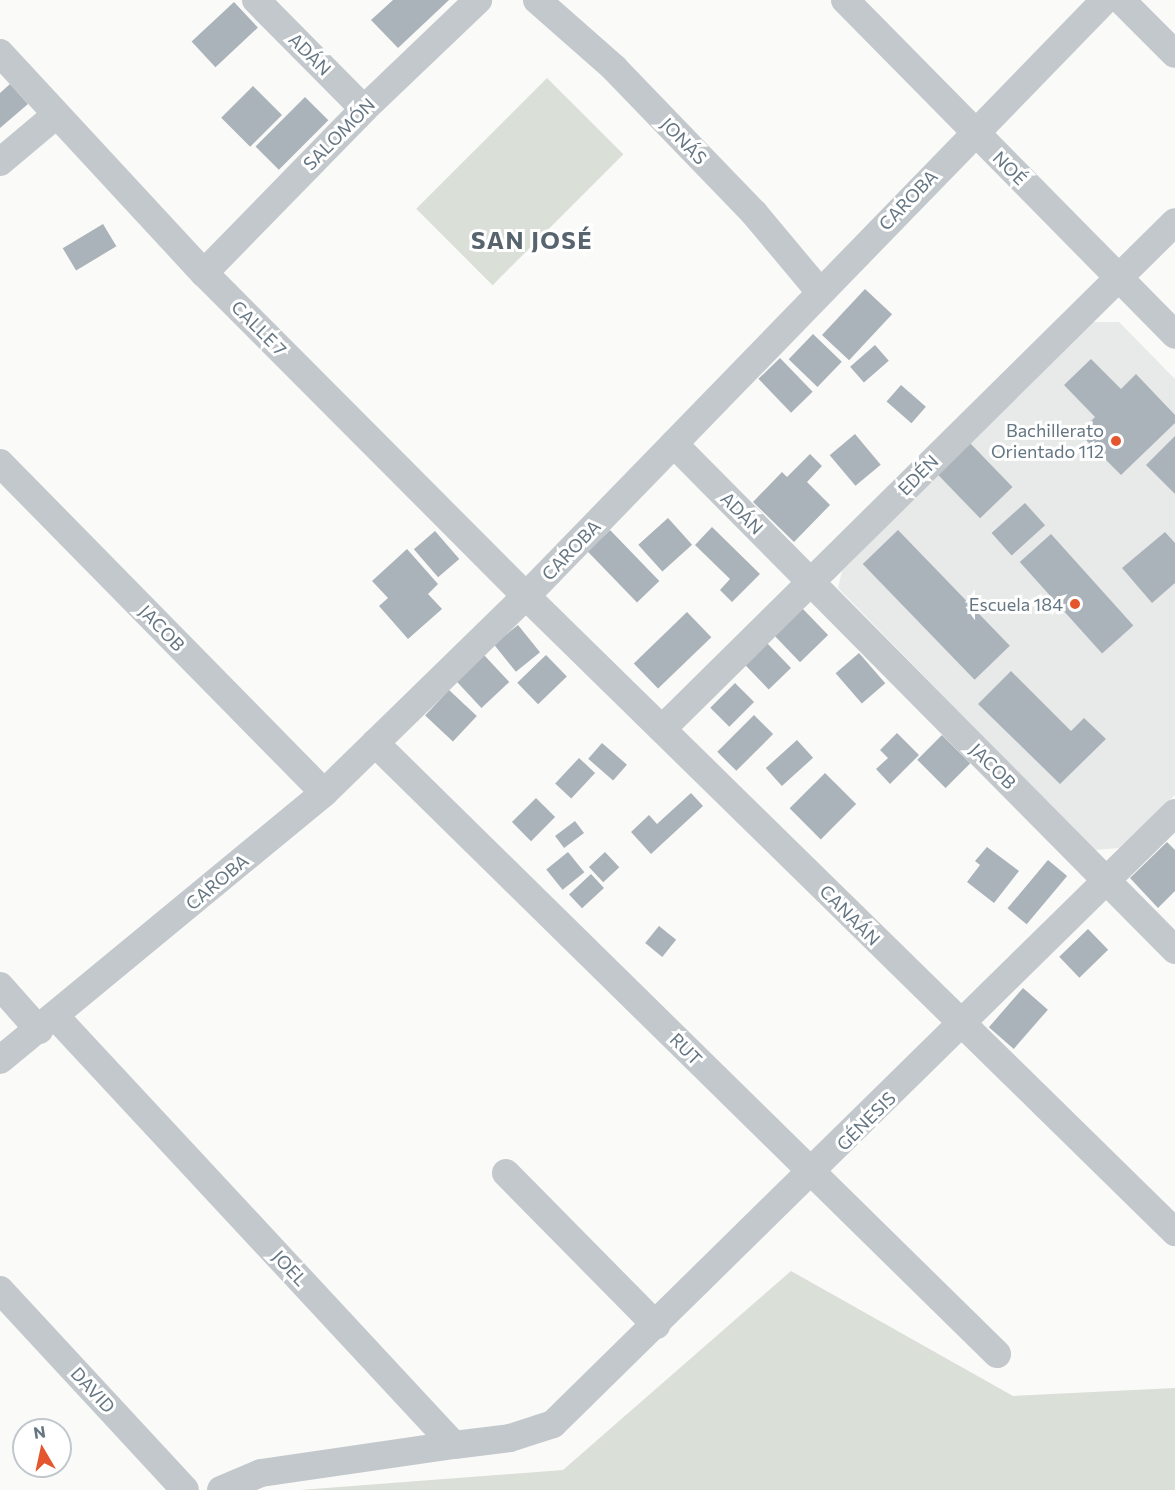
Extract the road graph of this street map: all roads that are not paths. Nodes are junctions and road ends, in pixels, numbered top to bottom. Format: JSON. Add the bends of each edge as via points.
{"nodes":[{"id":1,"x":256,"y":0,"type":"edge"},
{"id":2,"x":478,"y":0,"type":"edge"},
{"id":3,"x":537,"y":0,"type":"edge"},
{"id":4,"x":845,"y":0,"type":"edge"},
{"id":5,"x":1105,"y":0,"type":"edge"},
{"id":6,"x":1120,"y":0,"type":"edge"},
{"id":7,"x":0,"y":54,"type":"edge"},
{"id":8,"x":1175,"y":54,"type":"edge"},
{"id":9,"x":363,"y":109,"type":"junction"},
{"id":10,"x":56,"y":115,"type":"junction"},
{"id":11,"x":974,"y":131,"type":"junction"},
{"id":12,"x":0,"y":162,"type":"edge"},
{"id":13,"x":1175,"y":222,"type":"edge"},
{"id":14,"x":204,"y":273,"type":"junction"},
{"id":15,"x":1118,"y":278,"type":"junction"},
{"id":16,"x":820,"y":292,"type":"junction"},
{"id":17,"x":1175,"y":335,"type":"edge"},
{"id":18,"x":674,"y":444,"type":"junction"},
{"id":19,"x":0,"y":463,"type":"edge"},
{"id":20,"x":810,"y":582,"type":"junction"},
{"id":21,"x":526,"y":596,"type":"junction"},
{"id":22,"x":662,"y":729,"type":"junction"},
{"id":23,"x":375,"y":743,"type":"junction"},
{"id":24,"x":324,"y":793,"type":"junction"},
{"id":25,"x":1175,"y":813,"type":"edge"},
{"id":26,"x":1107,"y":880,"type":"junction"},
{"id":27,"x":1175,"y":950,"type":"edge"},
{"id":28,"x":0,"y":986,"type":"edge"},
{"id":29,"x":48,"y":1023,"type":"junction"},
{"id":30,"x":962,"y":1025,"type":"junction"},
{"id":31,"x":0,"y":1060,"type":"edge"},
{"id":32,"x":506,"y":1173,"type":"dead end"},
{"id":33,"x":813,"y":1173,"type":"junction"},
{"id":34,"x":1175,"y":1232,"type":"edge"},
{"id":35,"x":0,"y":1290,"type":"edge"},
{"id":36,"x":656,"y":1325,"type":"junction"},
{"id":37,"x":997,"y":1354,"type":"dead end"},
{"id":38,"x":454,"y":1445,"type":"junction"},
{"id":39,"x":185,"y":1490,"type":"edge"},
{"id":40,"x":221,"y":1490,"type":"edge"}],
"edges":[{"from":1,"to":9,"type":"street","name":"ADÁN"},
{"from":2,"to":9,"type":"street","name":"SALOMÓN"},
{"from":3,"to":16,"type":"street","name":"JONÁS","via":[[614,68],[754,213]]},
{"from":4,"to":11,"type":"street","name":"NOÉ"},
{"from":5,"to":11,"type":"street","name":"CAROBA"},
{"from":6,"to":8,"type":"street"},
{"from":7,"to":10,"type":"street","name":"CALLE 7"},
{"from":9,"to":14,"type":"street","name":"SALOMÓN"},
{"from":10,"to":12,"type":"street"},
{"from":10,"to":14,"type":"street","name":"CALLE 7"},
{"from":11,"to":15,"type":"street","name":"NOÉ"},
{"from":11,"to":16,"type":"street","name":"CAROBA"},
{"from":13,"to":15,"type":"street","name":"EDÉN"},
{"from":14,"to":21,"type":"street","name":"CALLE 7"},
{"from":15,"to":17,"type":"street","name":"NOÉ"},
{"from":15,"to":20,"type":"street","name":"EDÉN"},
{"from":16,"to":18,"type":"street","name":"CAROBA"},
{"from":18,"to":20,"type":"street","name":"ADÁN"},
{"from":18,"to":21,"type":"street","name":"CAROBA"},
{"from":19,"to":24,"type":"street","name":"JACOB"},
{"from":20,"to":22,"type":"street","name":"EDÉN"},
{"from":20,"to":26,"type":"street","name":"JACOB"},
{"from":21,"to":22,"type":"street","name":"CANAÁN"},
{"from":21,"to":23,"type":"street","name":"CAROBA"},
{"from":22,"to":30,"type":"street","name":"CANAÁN"},
{"from":23,"to":24,"type":"street","name":"CAROBA"},
{"from":23,"to":33,"type":"street","name":"RUT"},
{"from":24,"to":29,"type":"street","name":"CAROBA"},
{"from":25,"to":26,"type":"street","name":"GÉNESIS"},
{"from":26,"to":27,"type":"street","name":"JACOB"},
{"from":26,"to":30,"type":"street","name":"GÉNESIS"},
{"from":28,"to":29,"type":"street"},
{"from":29,"to":31,"type":"street","name":"CAROBA"},
{"from":29,"to":38,"type":"street","name":"JOEL"},
{"from":30,"to":33,"type":"street","name":"GÉNESIS"},
{"from":30,"to":34,"type":"street","name":"CANAÁN"},
{"from":32,"to":36,"type":"street"},
{"from":33,"to":36,"type":"street","name":"GÉNESIS"},
{"from":33,"to":37,"type":"street","name":"RUT"},
{"from":35,"to":39,"type":"street","name":"DAVID"},
{"from":36,"to":38,"type":"street","name":"GÉNESIS","via":[[553,1424],[510,1438]]},
{"from":38,"to":40,"type":"street","via":[[261,1473]]}]}
